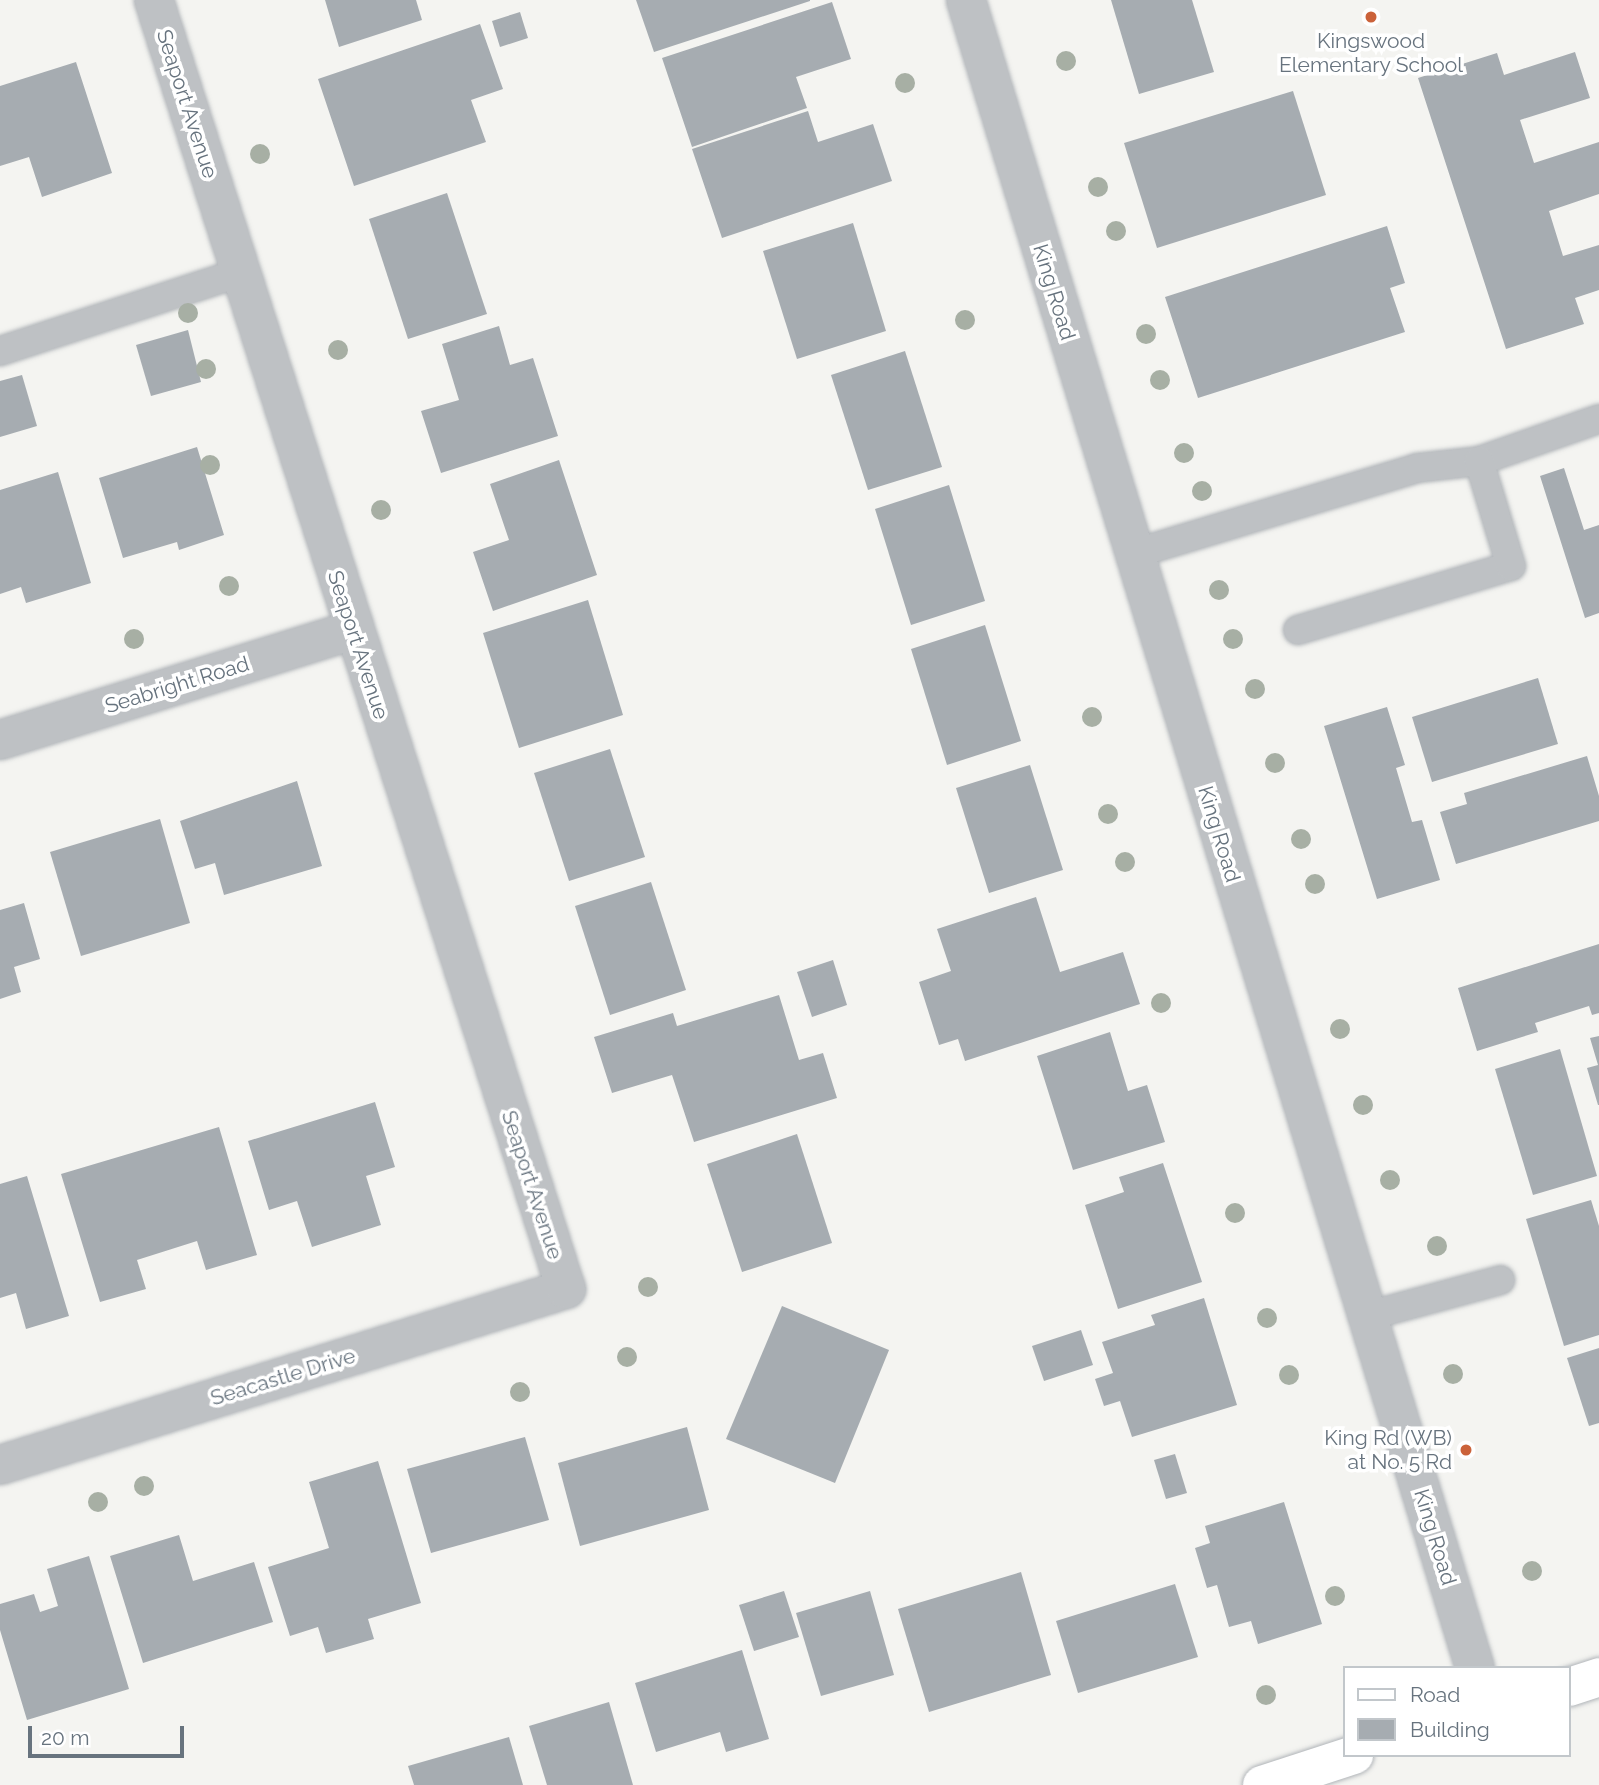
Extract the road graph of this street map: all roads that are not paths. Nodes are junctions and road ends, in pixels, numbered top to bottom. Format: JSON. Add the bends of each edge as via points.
{"nodes":[{"id":1,"x":154,"y":0,"type":"edge"},
{"id":2,"x":965,"y":0,"type":"edge"},
{"id":3,"x":241,"y":272,"type":"junction"},
{"id":4,"x":0,"y":351,"type":"edge"},
{"id":5,"x":1599,"y":419,"type":"edge"},
{"id":6,"x":1479,"y":460,"type":"junction"},
{"id":7,"x":1133,"y":554,"type":"junction"},
{"id":8,"x":353,"y":630,"type":"junction"},
{"id":9,"x":1298,"y":630,"type":"dead end"},
{"id":10,"x":0,"y":740,"type":"edge"},
{"id":11,"x":1500,"y":1280,"type":"dead end"},
{"id":12,"x":566,"y":1289,"type":"joint"},
{"id":13,"x":1367,"y":1316,"type":"junction"},
{"id":14,"x":0,"y":1465,"type":"edge"},
{"id":15,"x":1474,"y":1666,"type":"edge"},
{"id":16,"x":1599,"y":1677,"type":"edge"},
{"id":17,"x":1571,"y":1686,"type":"edge"},
{"id":18,"x":1348,"y":1757,"type":"edge"},
{"id":19,"x":1262,"y":1785,"type":"edge"}],
"edges":[{"from":1,"to":3,"type":"street","name":"Seaport Avenue"},
{"from":2,"to":7,"type":"street","name":"King Road"},
{"from":3,"to":4,"type":"lane"},
{"from":3,"to":8,"type":"street","name":"Seaport Avenue"},
{"from":5,"to":6,"type":"lane"},
{"from":6,"to":7,"type":"lane","via":[[1417,468]]},
{"from":6,"to":9,"type":"lane","via":[[1511,566]]},
{"from":7,"to":13,"type":"street","name":"King Road"},
{"from":8,"to":10,"type":"street","name":"Seabright Road"},
{"from":8,"to":12,"type":"street","name":"Seaport Avenue"},
{"from":11,"to":13,"type":"lane"},
{"from":12,"to":14,"type":"street","name":"Seacastle Drive"},
{"from":13,"to":15,"type":"street","name":"King Road"},
{"from":16,"to":17,"type":"main road"},
{"from":18,"to":19,"type":"main road"}]}
